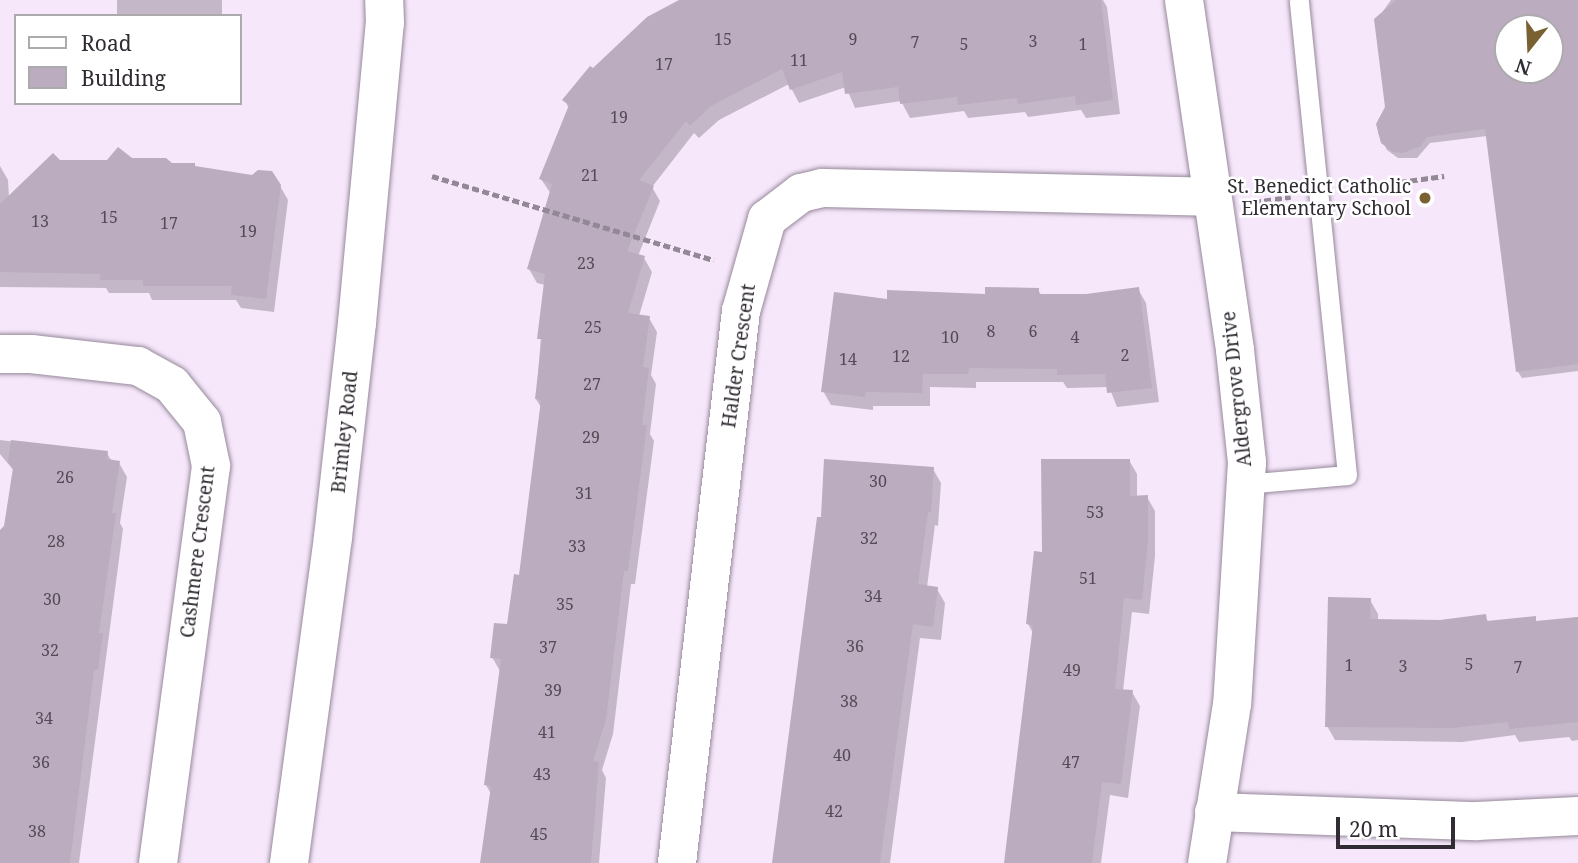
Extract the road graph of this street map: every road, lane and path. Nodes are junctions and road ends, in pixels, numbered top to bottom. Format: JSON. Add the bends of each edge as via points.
{"nodes":[{"id":1,"x":384,"y":0,"type":"edge"},
{"id":2,"x":1184,"y":0,"type":"edge"},
{"id":3,"x":1299,"y":0,"type":"edge"},
{"id":4,"x":432,"y":176,"type":"dead end"},
{"id":5,"x":1212,"y":197,"type":"junction"},
{"id":6,"x":751,"y":271,"type":"junction"},
{"id":7,"x":0,"y":354,"type":"edge"},
{"id":8,"x":1245,"y":484,"type":"junction"},
{"id":9,"x":1213,"y":812,"type":"junction"},
{"id":10,"x":1578,"y":817,"type":"edge"},
{"id":11,"x":158,"y":863,"type":"edge"},
{"id":12,"x":289,"y":863,"type":"edge"},
{"id":13,"x":677,"y":863,"type":"edge"},
{"id":14,"x":1207,"y":863,"type":"edge"}],
"edges":[{"from":1,"to":12,"type":"street","name":"Brimley Road","via":[[386,23],[333,537]]},
{"from":2,"to":5,"type":"street","name":"Aldergrove Drive"},
{"from":3,"to":8,"type":"lane","via":[[1347,475]]},
{"from":4,"to":6,"type":"path"},
{"from":5,"to":6,"type":"street","name":"Halder Crescent","via":[[822,188],[802,193],[767,219]]},
{"from":5,"to":8,"type":"street","name":"Aldergrove Drive","via":[[1235,350],[1247,462]]},
{"from":6,"to":13,"type":"street","name":"Halder Crescent","via":[[741,311]]},
{"from":7,"to":11,"type":"street","name":"Cashmere Crescent","via":[[138,366],[172,385],[202,422],[211,466]]},
{"from":8,"to":9,"type":"street","name":"Aldergrove Drive","via":[[1232,704]]},
{"from":9,"to":10,"type":"street","via":[[1477,821]]},
{"from":9,"to":14,"type":"street","name":"Aldergrove Drive"}]}
